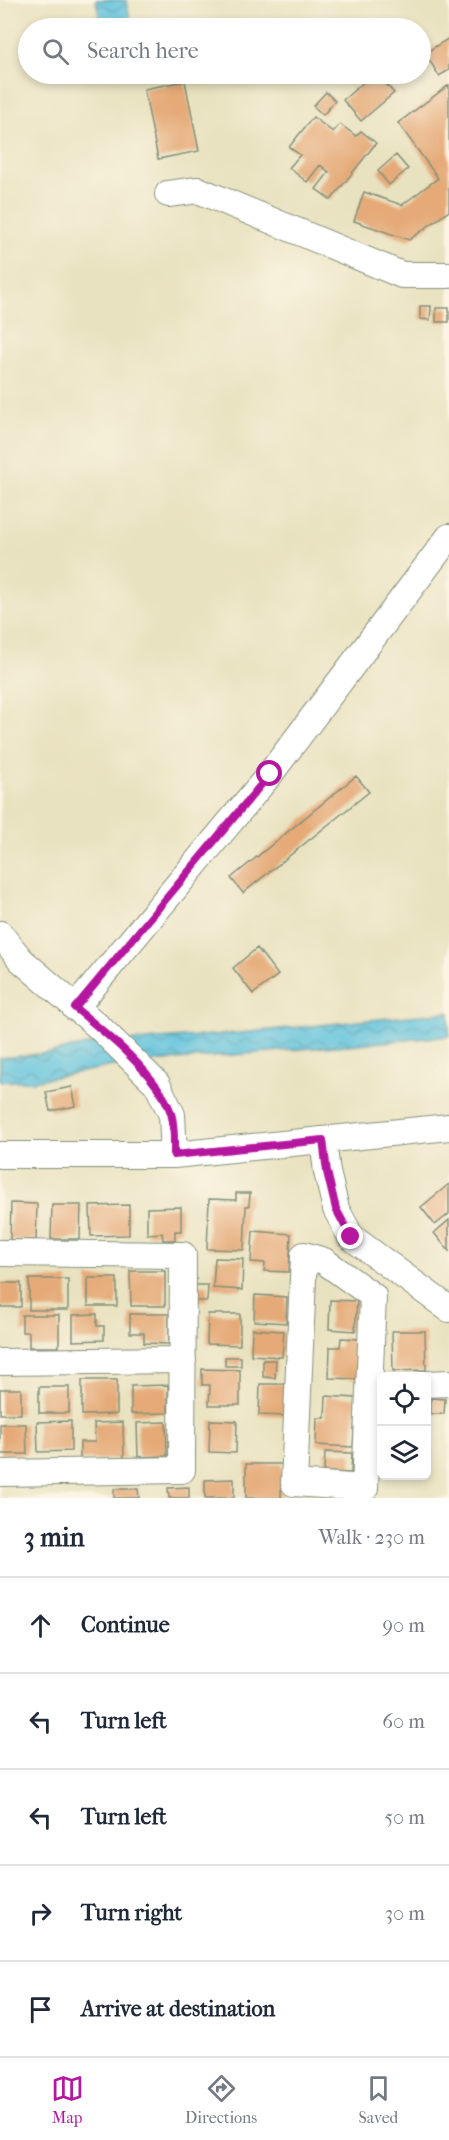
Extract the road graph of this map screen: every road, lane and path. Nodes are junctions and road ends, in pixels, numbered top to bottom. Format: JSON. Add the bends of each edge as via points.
{"nodes":[{"id":1,"x":168,"y":194,"type":"dead end"},
{"id":2,"x":449,"y":275,"type":"edge"},
{"id":3,"x":449,"y":537,"type":"edge"},
{"id":4,"x":0,"y":934,"type":"edge"},
{"id":5,"x":75,"y":1008,"type":"junction"},
{"id":6,"x":449,"y":1127,"type":"edge"},
{"id":7,"x":323,"y":1140,"type":"junction"},
{"id":8,"x":0,"y":1155,"type":"edge"},
{"id":9,"x":174,"y":1155,"type":"junction"},
{"id":10,"x":0,"y":1253,"type":"edge"},
{"id":11,"x":449,"y":1310,"type":"edge"},
{"id":12,"x":183,"y":1360,"type":"junction"},
{"id":13,"x":0,"y":1362,"type":"edge"},
{"id":14,"x":449,"y":1383,"type":"edge"},
{"id":15,"x":376,"y":1384,"type":"edge"},
{"id":16,"x":431,"y":1384,"type":"edge"},
{"id":17,"x":0,"y":1473,"type":"edge"}],
"edges":[{"from":1,"to":2,"type":"street","via":[[198,190],[402,274]]},
{"from":3,"to":5,"type":"street","via":[[270,774]]},
{"from":4,"to":5,"type":"street","via":[[21,960]]},
{"from":5,"to":9,"type":"street","via":[[157,1084],[172,1114]]},
{"from":6,"to":7,"type":"street"},
{"from":7,"to":9,"type":"street"},
{"from":7,"to":11,"type":"street","via":[[336,1209],[351,1237]]},
{"from":8,"to":9,"type":"street"},
{"from":10,"to":12,"type":"street","via":[[183,1255]]},
{"from":12,"to":13,"type":"street"},
{"from":12,"to":17,"type":"street","via":[[182,1470]]},
{"from":14,"to":16,"type":"street"},
{"from":15,"to":15,"type":"street","via":[[365,1488],[294,1483],[304,1255],[324,1261],[373,1296]]}]}
